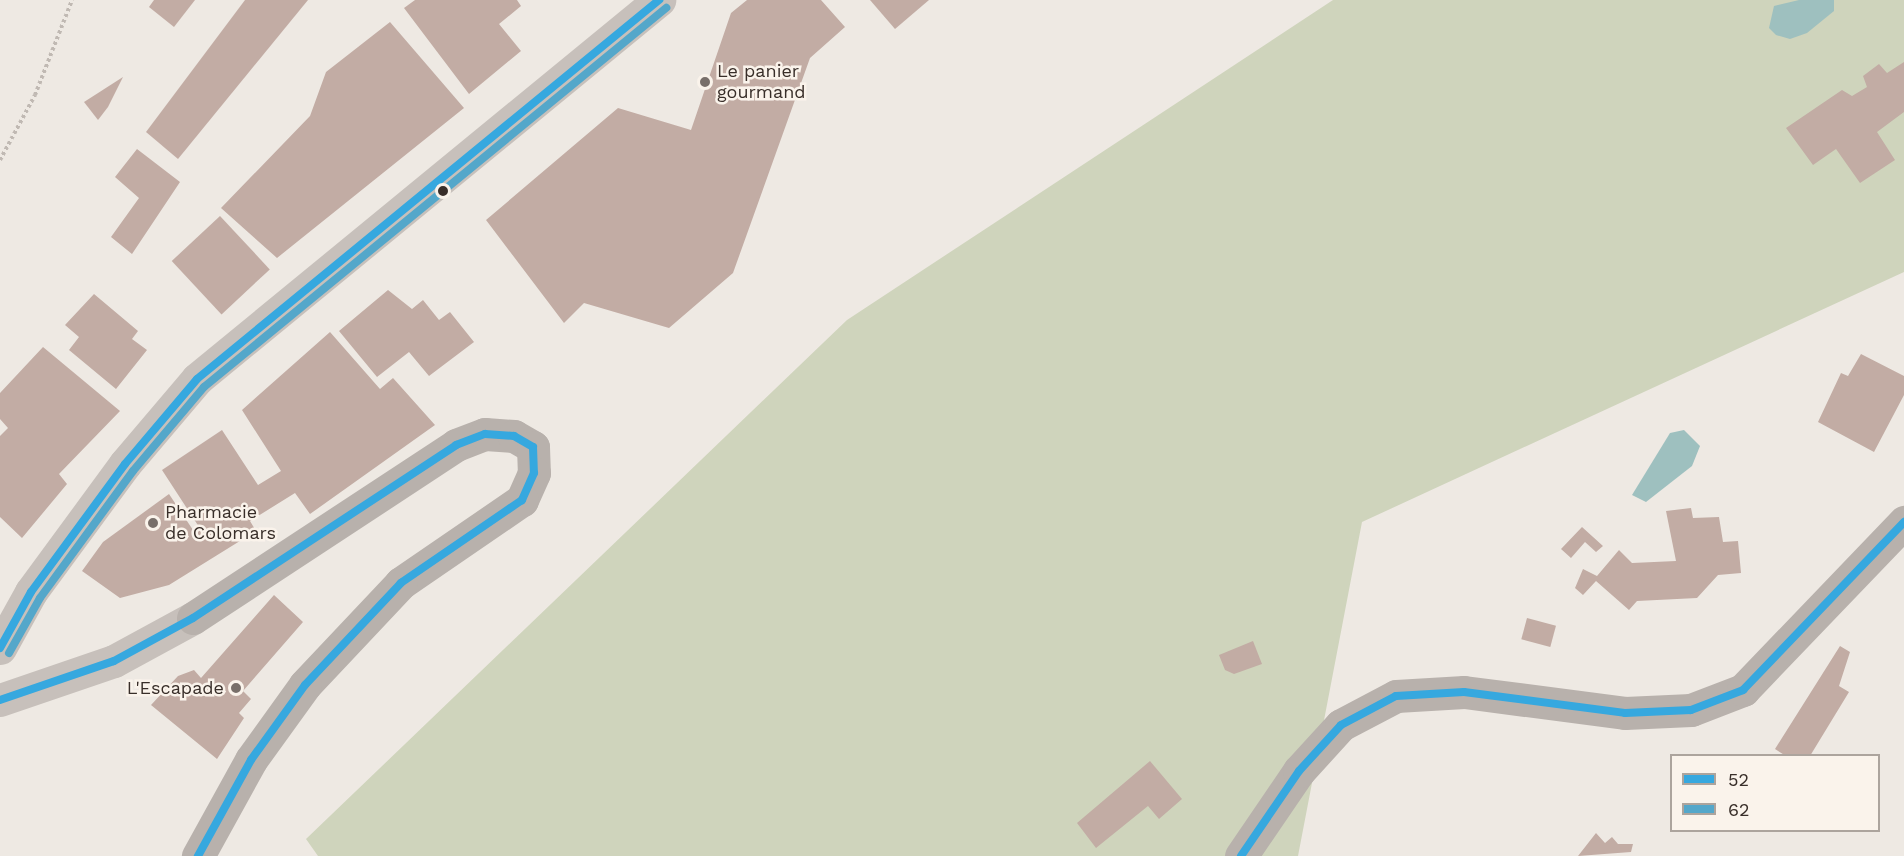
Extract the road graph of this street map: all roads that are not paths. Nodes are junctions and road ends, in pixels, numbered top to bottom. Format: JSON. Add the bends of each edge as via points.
{"nodes":[{"id":1,"x":659,"y":0,"type":"edge"},
{"id":2,"x":1904,"y":522,"type":"edge"},
{"id":3,"x":194,"y":618,"type":"joint"},
{"id":4,"x":0,"y":648,"type":"edge"},
{"id":5,"x":0,"y":700,"type":"edge"},
{"id":6,"x":198,"y":856,"type":"edge"},
{"id":7,"x":1241,"y":856,"type":"edge"}],
"edges":[{"from":1,"to":4,"type":"street","via":[[197,379],[125,464],[31,592]]},
{"from":2,"to":7,"type":"main road","via":[[1743,690],[1691,710],[1625,713],[1464,692],[1396,696],[1341,725],[1299,771]]},
{"from":3,"to":5,"type":"street","via":[[114,661]]},
{"from":3,"to":6,"type":"main road","via":[[456,445],[485,434],[514,436],[533,447],[534,473],[522,500],[401,583],[305,685],[251,760]]}]}
